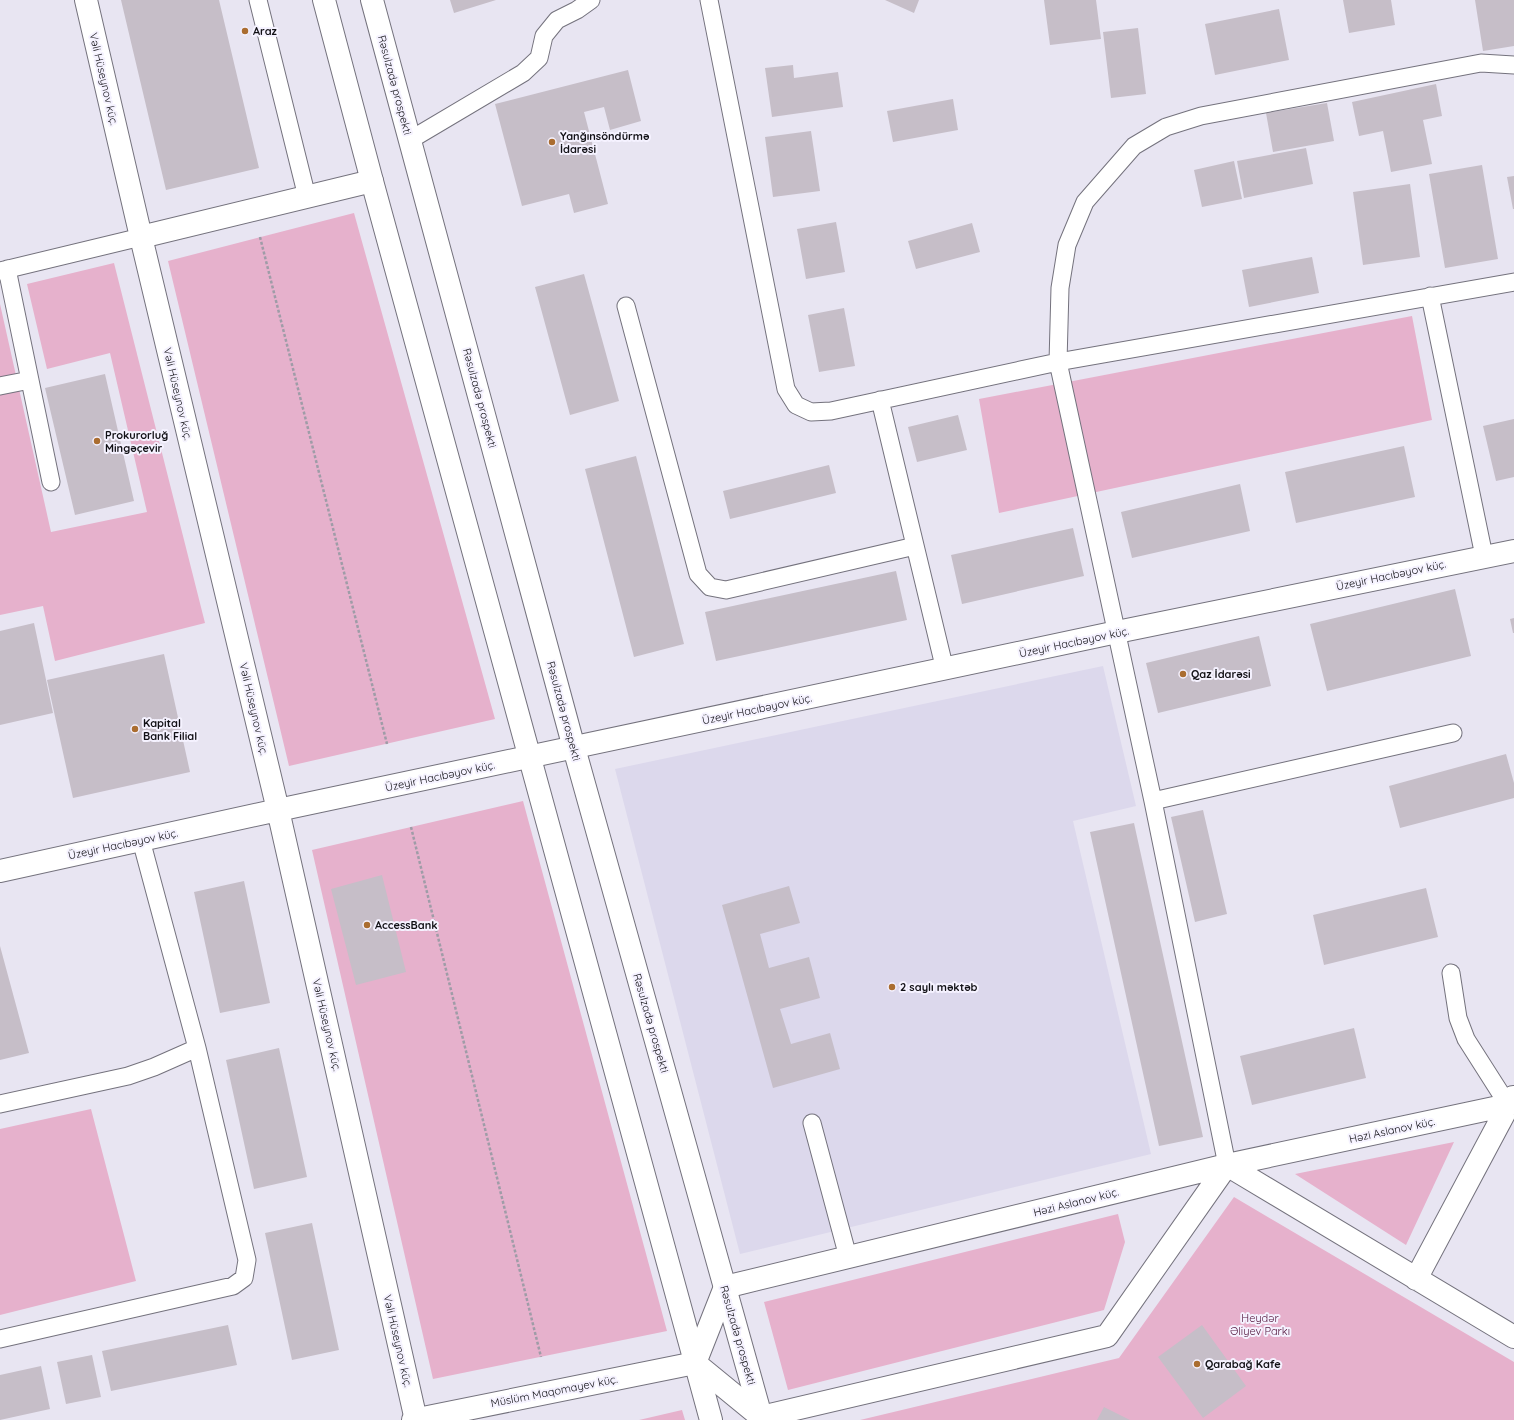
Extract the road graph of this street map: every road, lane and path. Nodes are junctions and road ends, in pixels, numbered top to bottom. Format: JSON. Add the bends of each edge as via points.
{"nodes":[{"id":1,"x":86,"y":0,"type":"edge"},
{"id":2,"x":258,"y":0,"type":"edge"},
{"id":3,"x":324,"y":0,"type":"edge"},
{"id":4,"x":372,"y":0,"type":"edge"},
{"id":5,"x":591,"y":0,"type":"edge"},
{"id":6,"x":709,"y":0,"type":"edge"},
{"id":7,"x":1514,"y":65,"type":"edge"},
{"id":8,"x":410,"y":140,"type":"junction"},
{"id":9,"x":372,"y":181,"type":"junction"},
{"id":10,"x":306,"y":197,"type":"junction"},
{"id":11,"x":141,"y":237,"type":"junction"},
{"id":12,"x":260,"y":237,"type":"dead end"},
{"id":13,"x":4,"y":270,"type":"edge"},
{"id":14,"x":1514,"y":282,"type":"edge"},
{"id":15,"x":1430,"y":296,"type":"junction"},
{"id":16,"x":626,"y":306,"type":"dead end"},
{"id":17,"x":1058,"y":362,"type":"junction"},
{"id":18,"x":30,"y":380,"type":"junction"},
{"id":19,"x":0,"y":386,"type":"edge"},
{"id":20,"x":880,"y":400,"type":"junction"},
{"id":21,"x":51,"y":482,"type":"dead end"},
{"id":22,"x":915,"y":546,"type":"junction"},
{"id":23,"x":1514,"y":550,"type":"edge"},
{"id":24,"x":1484,"y":556,"type":"junction"},
{"id":25,"x":1117,"y":632,"type":"junction"},
{"id":26,"x":945,"y":670,"type":"junction"},
{"id":27,"x":1453,"y":733,"type":"dead end"},
{"id":28,"x":387,"y":744,"type":"dead end"},
{"id":29,"x":574,"y":748,"type":"junction"},
{"id":30,"x":530,"y":757,"type":"junction"},
{"id":31,"x":1153,"y":801,"type":"junction"},
{"id":32,"x":278,"y":810,"type":"junction"},
{"id":33,"x":411,"y":827,"type":"dead end"},
{"id":34,"x":141,"y":840,"type":"junction"},
{"id":35,"x":1,"y":869,"type":"edge"},
{"id":36,"x":1451,"y":973,"type":"dead end"},
{"id":37,"x":197,"y":1048,"type":"junction"},
{"id":38,"x":1512,"y":1101,"type":"edge"},
{"id":39,"x":0,"y":1104,"type":"edge"},
{"id":40,"x":812,"y":1123,"type":"dead end"},
{"id":41,"x":1227,"y":1165,"type":"junction"},
{"id":42,"x":848,"y":1257,"type":"junction"},
{"id":43,"x":1416,"y":1279,"type":"junction"},
{"id":44,"x":725,"y":1287,"type":"junction"},
{"id":45,"x":1514,"y":1337,"type":"edge"},
{"id":46,"x":0,"y":1338,"type":"edge"},
{"id":47,"x":541,"y":1357,"type":"dead end"},
{"id":48,"x":695,"y":1363,"type":"junction"},
{"id":49,"x":761,"y":1419,"type":"edge"},
{"id":50,"x":415,"y":1420,"type":"edge"},
{"id":51,"x":711,"y":1420,"type":"edge"}],
"edges":[{"from":1,"to":11,"type":"street","name":"Vəli Hüseynov küç."},
{"from":2,"to":10,"type":"lane"},
{"from":3,"to":9,"type":"street"},
{"from":4,"to":8,"type":"street","name":"Rəsulzadə prospekti"},
{"from":5,"to":8,"type":"lane","via":[[557,20],[544,36],[539,58],[523,73]]},
{"from":6,"to":20,"type":"lane","via":[[786,389],[796,405],[811,412],[831,411]]},
{"from":7,"to":17,"type":"lane","via":[[1481,63],[1201,116],[1166,127],[1134,146],[1085,202],[1067,245],[1060,288]]},
{"from":8,"to":29,"type":"street","name":"Rəsulzadə prospekti"},
{"from":9,"to":10,"type":"street"},
{"from":9,"to":30,"type":"street"},
{"from":10,"to":11,"type":"street"},
{"from":11,"to":13,"type":"lane"},
{"from":11,"to":32,"type":"street","name":"Vəli Hüseynov küç."},
{"from":12,"to":28,"type":"path"},
{"from":13,"to":18,"type":"lane"},
{"from":14,"to":15,"type":"lane"},
{"from":15,"to":17,"type":"lane"},
{"from":15,"to":24,"type":"lane"},
{"from":16,"to":22,"type":"lane","via":[[698,574],[710,587],[726,590]]},
{"from":17,"to":20,"type":"lane"},
{"from":17,"to":25,"type":"lane"},
{"from":18,"to":19,"type":"lane"},
{"from":18,"to":21,"type":"lane"},
{"from":20,"to":22,"type":"lane"},
{"from":22,"to":26,"type":"lane"},
{"from":23,"to":24,"type":"street","name":"Üzeyir Hacıbəyov küç."},
{"from":24,"to":25,"type":"street","name":"Üzeyir Hacıbəyov küç."},
{"from":25,"to":26,"type":"street","name":"Üzeyir Hacıbəyov küç."},
{"from":25,"to":31,"type":"lane"},
{"from":26,"to":29,"type":"street","name":"Üzeyir Hacıbəyov küç."},
{"from":27,"to":31,"type":"lane"},
{"from":29,"to":30,"type":"street","name":"Üzeyir Hacıbəyov küç."},
{"from":29,"to":44,"type":"street","name":"Rəsulzadə prospekti"},
{"from":30,"to":32,"type":"street","name":"Üzeyir Hacıbəyov küç."},
{"from":30,"to":48,"type":"street"},
{"from":31,"to":41,"type":"lane"},
{"from":32,"to":34,"type":"street","name":"Üzeyir Hacıbəyov küç."},
{"from":32,"to":50,"type":"street","name":"Vəli Hüseynov küç."},
{"from":33,"to":47,"type":"path"},
{"from":34,"to":35,"type":"street","name":"Üzeyir Hacıbəyov küç."},
{"from":34,"to":37,"type":"lane"},
{"from":36,"to":38,"type":"lane","via":[[1458,1018],[1466,1039]]},
{"from":37,"to":39,"type":"lane","via":[[128,1076]]},
{"from":37,"to":46,"type":"lane","via":[[247,1260],[244,1278],[233,1286]]},
{"from":38,"to":41,"type":"street","name":"Həzi Aslanov küç."},
{"from":38,"to":43,"type":"street"},
{"from":40,"to":42,"type":"lane"},
{"from":41,"to":42,"type":"street","name":"Həzi Aslanov küç."},
{"from":41,"to":43,"type":"street"},
{"from":41,"to":49,"type":"street","via":[[1107,1336]]},
{"from":42,"to":44,"type":"street","name":"Həzi Aslanov küç."},
{"from":43,"to":45,"type":"street"},
{"from":44,"to":48,"type":"street"},
{"from":44,"to":49,"type":"street","name":"Rəsulzadə prospekti"},
{"from":48,"to":49,"type":"street"},
{"from":48,"to":50,"type":"street","name":"Müslüm Maqomayev küç."},
{"from":48,"to":51,"type":"street"}]}
